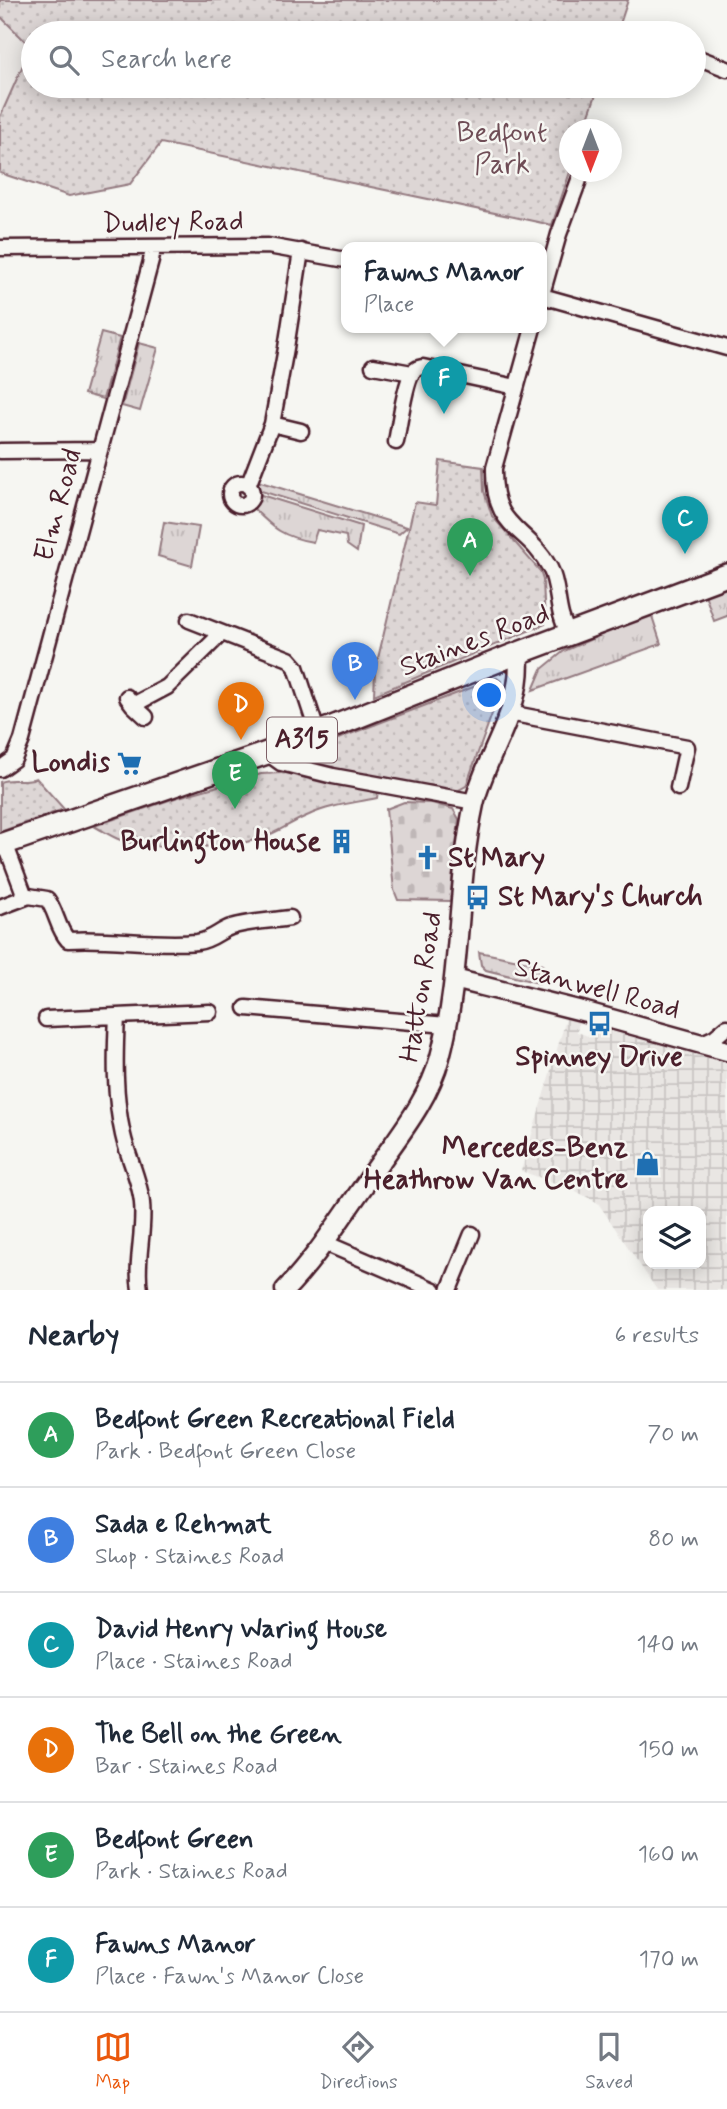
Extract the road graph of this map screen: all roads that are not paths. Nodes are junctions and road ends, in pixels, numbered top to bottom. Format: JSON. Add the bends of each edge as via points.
{"nodes":[{"id":1,"x":706,"y":61,"type":"edge"},
{"id":2,"x":727,"y":69,"type":"edge"},
{"id":3,"x":578,"y":182,"type":"edge"},
{"id":4,"x":153,"y":247,"type":"junction"},
{"id":5,"x":0,"y":248,"type":"edge"},
{"id":6,"x":301,"y":251,"type":"junction"},
{"id":7,"x":341,"y":259,"type":"edge"},
{"id":8,"x":547,"y":277,"type":"edge"},
{"id":9,"x":547,"y":296,"type":"edge"},
{"id":10,"x":532,"y":333,"type":"edge"},
{"id":11,"x":727,"y":348,"type":"edge"},
{"id":12,"x":373,"y":366,"type":"dead end"},
{"id":13,"x":412,"y":373,"type":"junction"},
{"id":14,"x":516,"y":387,"type":"junction"},
{"id":15,"x":272,"y":424,"type":"junction"},
{"id":16,"x":301,"y":431,"type":"dead end"},
{"id":17,"x":396,"y":442,"type":"dead end"},
{"id":18,"x":99,"y":450,"type":"junction"},
{"id":19,"x":0,"y":451,"type":"edge"},
{"id":20,"x":248,"y":486,"type":"dead end"},
{"id":21,"x":727,"y":575,"type":"edge"},
{"id":22,"x":189,"y":620,"type":"dead end"},
{"id":23,"x":222,"y":633,"type":"junction"},
{"id":24,"x":568,"y":635,"type":"junction"},
{"id":25,"x":518,"y":653,"type":"junction"},
{"id":26,"x":509,"y":713,"type":"junction"},
{"id":27,"x":146,"y":717,"type":"dead end"},
{"id":28,"x":318,"y":734,"type":"junction"},
{"id":29,"x":267,"y":753,"type":"junction"},
{"id":30,"x":0,"y":769,"type":"edge"},
{"id":31,"x":678,"y":788,"type":"dead end"},
{"id":32,"x":475,"y":802,"type":"junction"},
{"id":33,"x":3,"y":844,"type":"edge"},
{"id":34,"x":21,"y":899,"type":"junction"},
{"id":35,"x":0,"y":907,"type":"edge"},
{"id":36,"x":290,"y":918,"type":"dead end"},
{"id":37,"x":454,"y":979,"type":"junction"},
{"id":38,"x":246,"y":1007,"type":"dead end"},
{"id":39,"x":210,"y":1012,"type":"dead end"},
{"id":40,"x":117,"y":1016,"type":"junction"},
{"id":41,"x":46,"y":1019,"type":"dead end"},
{"id":42,"x":447,"y":1025,"type":"junction"},
{"id":43,"x":727,"y":1027,"type":"edge"},
{"id":44,"x":700,"y":1044,"type":"junction"},
{"id":45,"x":727,"y":1051,"type":"edge"},
{"id":46,"x":472,"y":1234,"type":"dead end"},
{"id":47,"x":324,"y":1243,"type":"junction"},
{"id":48,"x":140,"y":1290,"type":"edge"},
{"id":49,"x":285,"y":1290,"type":"edge"},
{"id":50,"x":434,"y":1290,"type":"edge"},
{"id":51,"x":449,"y":1290,"type":"edge"}],
"edges":[{"from":1,"to":2,"type":"street"},
{"from":3,"to":8,"type":"street"},
{"from":4,"to":5,"type":"street","name":"Dudley Road"},
{"from":4,"to":6,"type":"street","name":"Dudley Road","via":[[268,246]]},
{"from":4,"to":18,"type":"street","name":"Elm Road"},
{"from":6,"to":7,"type":"street","name":"Dudley Road"},
{"from":6,"to":15,"type":"street"},
{"from":9,"to":11,"type":"street"},
{"from":10,"to":14,"type":"street"},
{"from":12,"to":13,"type":"street"},
{"from":13,"to":14,"type":"street","via":[[424,367]]},
{"from":13,"to":17,"type":"street"},
{"from":14,"to":24,"type":"street","via":[[494,468],[494,490],[510,525],[550,569]]},
{"from":15,"to":16,"type":"street"},
{"from":15,"to":20,"type":"street"},
{"from":18,"to":19,"type":"street"},
{"from":18,"to":30,"type":"street","name":"Elm Road","via":[[22,740],[15,759]]},
{"from":21,"to":24,"type":"main road","name":"Staines Road","number":"A315"},
{"from":22,"to":23,"type":"street"},
{"from":23,"to":27,"type":"street","via":[[167,687],[130,701]]},
{"from":23,"to":28,"type":"street","via":[[289,659],[296,667]]},
{"from":24,"to":25,"type":"main road","name":"Staines Road","number":"A315"},
{"from":25,"to":26,"type":"street","name":"Hatton Road","via":[[520,673]]},
{"from":25,"to":28,"type":"main road","name":"Staines Road","number":"A315"},
{"from":26,"to":31,"type":"street","via":[[687,747]]},
{"from":26,"to":32,"type":"street","name":"Hatton Road"},
{"from":28,"to":29,"type":"main road","name":"Staines Road","number":"A315"},
{"from":29,"to":32,"type":"street","via":[[281,763],[333,776]]},
{"from":29,"to":33,"type":"main road","name":"Staines Road","number":"A315"},
{"from":32,"to":37,"type":"street","name":"Hatton Road"},
{"from":33,"to":34,"type":"street","name":"Staines Road","via":[[23,891]]},
{"from":34,"to":35,"type":"street"},
{"from":34,"to":36,"type":"street","via":[[47,899],[68,940],[200,942],[229,927]]},
{"from":37,"to":42,"type":"street","name":"Hatton Road"},
{"from":37,"to":44,"type":"street","name":"Stanwell Road"},
{"from":38,"to":42,"type":"street"},
{"from":39,"to":40,"type":"street"},
{"from":40,"to":41,"type":"street"},
{"from":40,"to":48,"type":"street","via":[[116,1103],[142,1200]]},
{"from":42,"to":47,"type":"street","name":"Hatton Road","via":[[431,1085]]},
{"from":43,"to":44,"type":"street"},
{"from":44,"to":45,"type":"street","name":"Stanwell Road"},
{"from":46,"to":51,"type":"street"},
{"from":47,"to":49,"type":"street","name":"Hatton Road"},
{"from":47,"to":50,"type":"street"}]}
